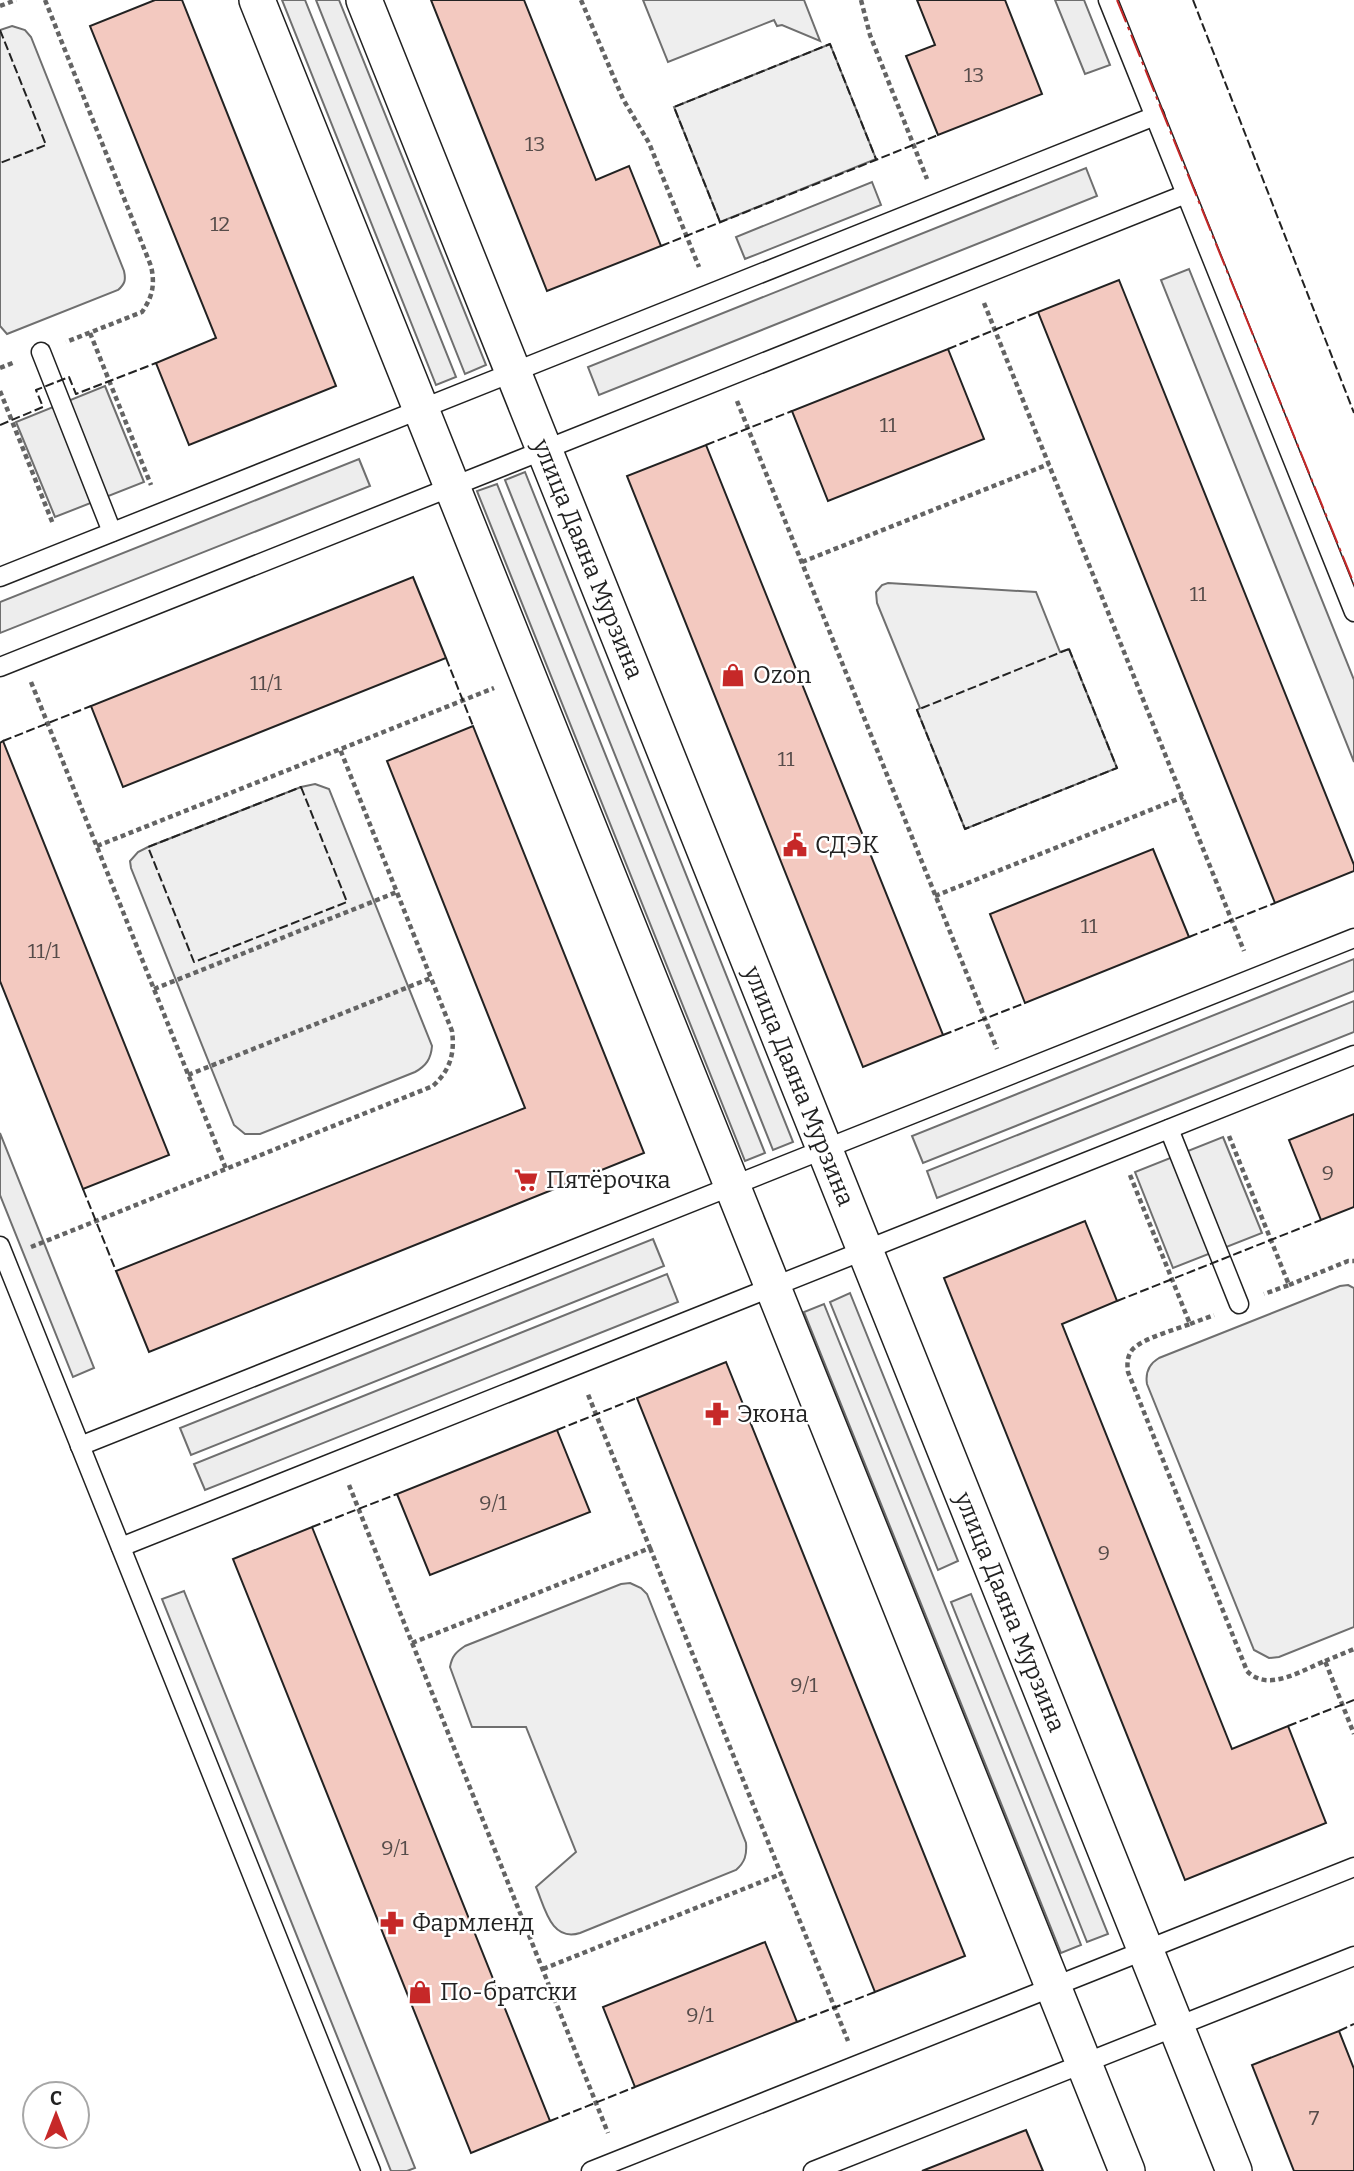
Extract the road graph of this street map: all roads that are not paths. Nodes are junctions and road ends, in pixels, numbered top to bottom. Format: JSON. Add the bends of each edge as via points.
{"nodes":[{"id":1,"x":257,"y":0,"type":"edge"},
{"id":2,"x":364,"y":0,"type":"edge"},
{"id":3,"x":1108,"y":0,"type":"edge"},
{"id":4,"x":1155,"y":116,"type":"junction"},
{"id":5,"x":1186,"y":194,"type":"junction"},
{"id":6,"x":41,"y":352,"type":"road end"},
{"id":7,"x":513,"y":372,"type":"junction"},
{"id":8,"x":421,"y":409,"type":"junction"},
{"id":9,"x":544,"y":450,"type":"junction"},
{"id":10,"x":452,"y":487,"type":"junction"},
{"id":11,"x":112,"y":532,"type":"junction"},
{"id":12,"x":0,"y":577,"type":"edge"},
{"id":13,"x":1354,"y":612,"type":"edge"},
{"id":14,"x":0,"y":667,"type":"edge"},
{"id":15,"x":1354,"y":938,"type":"edge"},
{"id":16,"x":1354,"y":1055,"type":"edge"},
{"id":17,"x":1169,"y":1129,"type":"junction"},
{"id":18,"x":824,"y":1149,"type":"junction"},
{"id":19,"x":733,"y":1186,"type":"junction"},
{"id":20,"x":865,"y":1250,"type":"junction"},
{"id":21,"x":2,"y":1252,"type":"edge"},
{"id":22,"x":773,"y":1286,"type":"junction"},
{"id":23,"x":1239,"y":1304,"type":"dead end"},
{"id":24,"x":80,"y":1446,"type":"junction"},
{"id":25,"x":121,"y":1547,"type":"junction"},
{"id":26,"x":1354,"y":1867,"type":"edge"},
{"id":27,"x":1146,"y":1949,"type":"junction"},
{"id":28,"x":1354,"y":1956,"type":"edge"},
{"id":29,"x":1054,"y":1986,"type":"junction"},
{"id":30,"x":1177,"y":2026,"type":"junction"},
{"id":31,"x":1084,"y":2063,"type":"junction"},
{"id":32,"x":371,"y":2171,"type":"edge"},
{"id":33,"x":591,"y":2171,"type":"edge"},
{"id":34,"x":813,"y":2171,"type":"edge"},
{"id":35,"x":1127,"y":2171,"type":"edge"},
{"id":36,"x":1234,"y":2171,"type":"edge"}],
"edges":[{"from":1,"to":8,"type":"street"},
{"from":2,"to":7,"type":"street","name":"улица Даяна Мурзина"},
{"from":3,"to":4,"type":"lane"},
{"from":4,"to":5,"type":"lane"},
{"from":4,"to":7,"type":"lane"},
{"from":5,"to":9,"type":"lane"},
{"from":5,"to":13,"type":"lane"},
{"from":6,"to":11,"type":"lane"},
{"from":7,"to":8,"type":"lane"},
{"from":7,"to":9,"type":"street","name":"улица Даяна Мурзина"},
{"from":8,"to":10,"type":"street"},
{"from":8,"to":11,"type":"lane"},
{"from":9,"to":10,"type":"lane"},
{"from":9,"to":18,"type":"street","name":"улица Даяна Мурзина"},
{"from":10,"to":14,"type":"lane"},
{"from":10,"to":19,"type":"street"},
{"from":11,"to":12,"type":"lane"},
{"from":15,"to":18,"type":"lane"},
{"from":16,"to":17,"type":"lane"},
{"from":17,"to":20,"type":"lane"},
{"from":17,"to":23,"type":"lane"},
{"from":18,"to":19,"type":"lane"},
{"from":18,"to":20,"type":"street","name":"улица Даяна Мурзина"},
{"from":19,"to":22,"type":"street"},
{"from":19,"to":24,"type":"lane"},
{"from":20,"to":22,"type":"lane"},
{"from":20,"to":27,"type":"street","name":"улица Даяна Мурзина"},
{"from":21,"to":24,"type":"lane"},
{"from":22,"to":25,"type":"lane"},
{"from":22,"to":29,"type":"street"},
{"from":24,"to":25,"type":"lane"},
{"from":25,"to":32,"type":"lane"},
{"from":26,"to":27,"type":"lane"},
{"from":27,"to":29,"type":"lane"},
{"from":27,"to":30,"type":"street","name":"улица Даяна Мурзина"},
{"from":28,"to":30,"type":"lane"},
{"from":29,"to":31,"type":"street"},
{"from":29,"to":33,"type":"lane"},
{"from":30,"to":31,"type":"lane"},
{"from":30,"to":36,"type":"street","name":"улица Даяна Мурзина"},
{"from":31,"to":34,"type":"lane"},
{"from":31,"to":35,"type":"street"}]}
